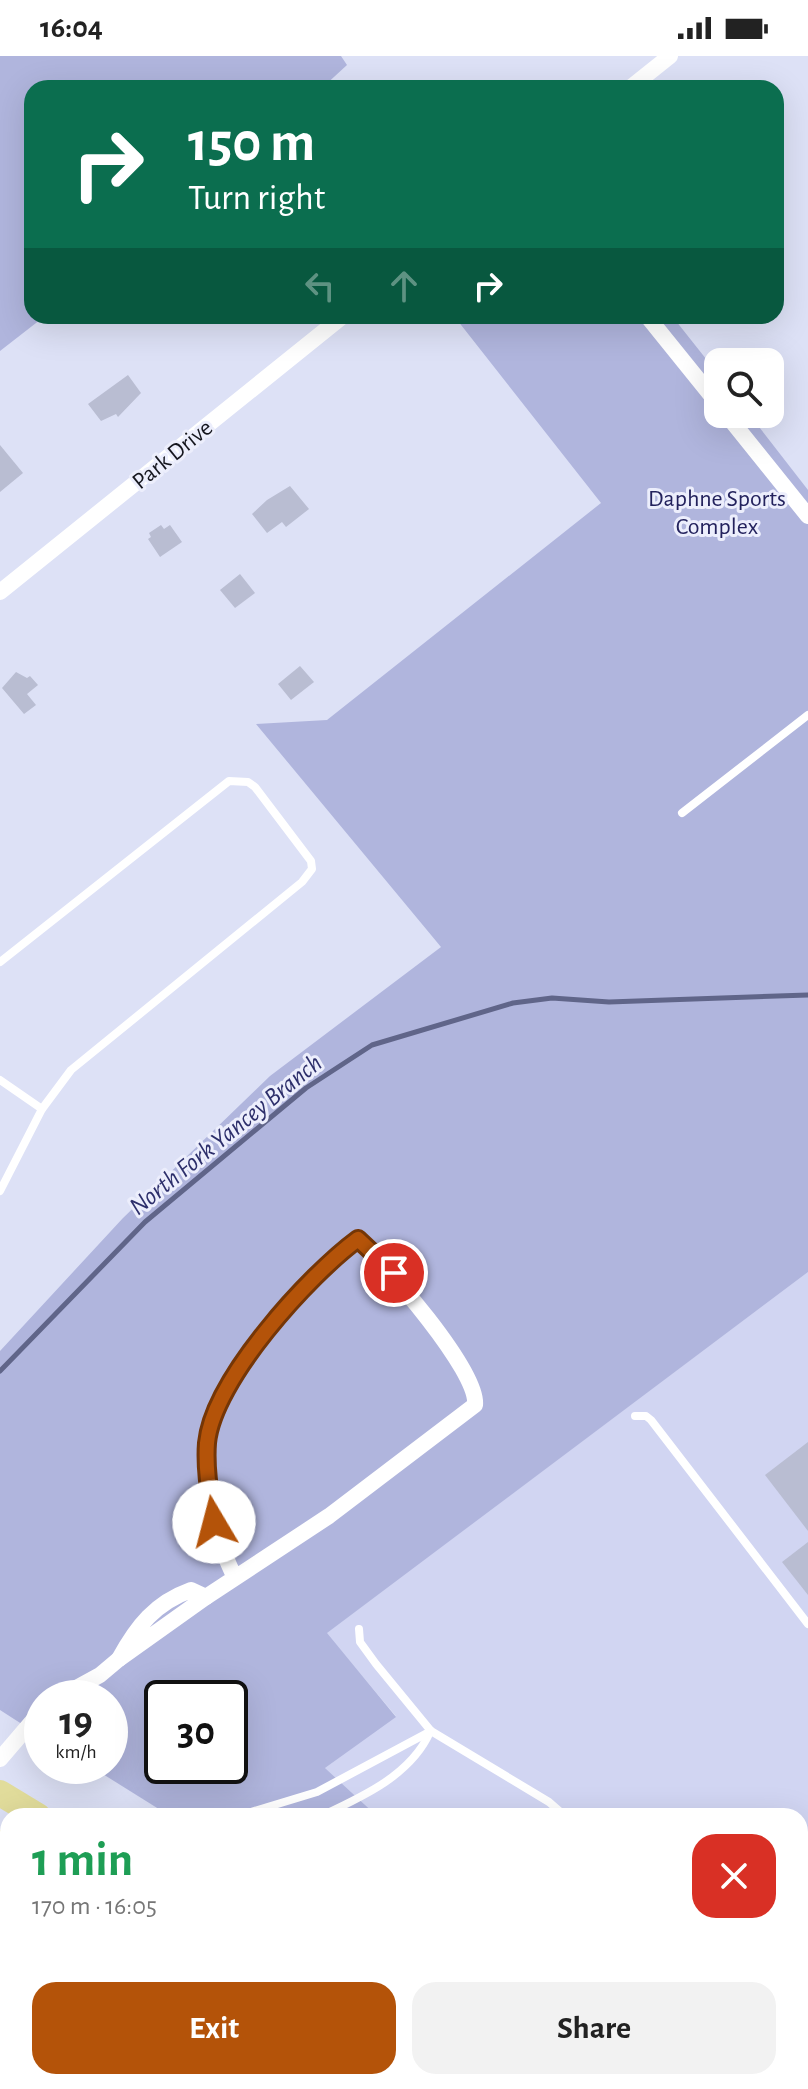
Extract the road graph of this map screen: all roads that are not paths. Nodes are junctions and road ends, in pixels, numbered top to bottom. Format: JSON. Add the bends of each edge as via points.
{"nodes":[{"id":1,"x":670,"y":56,"type":"edge"},
{"id":2,"x":640,"y":80,"type":"edge"},
{"id":3,"x":333,"y":324,"type":"edge"},
{"id":4,"x":653,"y":324,"type":"edge"},
{"id":5,"x":704,"y":387,"type":"edge"},
{"id":6,"x":737,"y":428,"type":"edge"},
{"id":7,"x":808,"y":516,"type":"edge"},
{"id":8,"x":0,"y":592,"type":"edge"},
{"id":9,"x":808,"y":715,"type":"edge"},
{"id":10,"x":682,"y":813,"type":"dead end"},
{"id":11,"x":0,"y":962,"type":"edge"},
{"id":12,"x":0,"y":1080,"type":"edge"},
{"id":13,"x":42,"y":1109,"type":"junction"},
{"id":14,"x":0,"y":1191,"type":"edge"},
{"id":15,"x":635,"y":1416,"type":"dead end"},
{"id":16,"x":234,"y":1576,"type":"junction"},
{"id":17,"x":808,"y":1624,"type":"edge"},
{"id":18,"x":359,"y":1629,"type":"dead end"},
{"id":19,"x":91,"y":1680,"type":"edge"},
{"id":20,"x":24,"y":1731,"type":"edge"},
{"id":21,"x":431,"y":1731,"type":"junction"},
{"id":22,"x":0,"y":1759,"type":"edge"},
{"id":23,"x":0,"y":1793,"type":"edge"},
{"id":24,"x":25,"y":1808,"type":"edge"},
{"id":25,"x":264,"y":1808,"type":"edge"},
{"id":26,"x":336,"y":1808,"type":"edge"},
{"id":27,"x":556,"y":1808,"type":"edge"}],
"edges":[{"from":1,"to":2,"type":"street"},
{"from":3,"to":8,"type":"street","name":"Park Drive"},
{"from":4,"to":5,"type":"street"},
{"from":6,"to":7,"type":"street"},
{"from":9,"to":10,"type":"lane"},
{"from":11,"to":13,"type":"lane","via":[[229,781],[255,787],[311,861],[312,869],[302,882],[71,1070]]},
{"from":12,"to":13,"type":"lane"},
{"from":13,"to":14,"type":"lane"},
{"from":15,"to":17,"type":"lane","via":[[651,1420]]},
{"from":16,"to":16,"type":"street","via":[[329,1516],[475,1405],[473,1386],[460,1363],[394,1273],[358,1239],[330,1260],[283,1311],[217,1406],[207,1441],[208,1488]]},
{"from":16,"to":19,"type":"street"},
{"from":18,"to":21,"type":"lane","via":[[360,1642]]},
{"from":20,"to":22,"type":"street"},
{"from":21,"to":25,"type":"lane","via":[[317,1792]]},
{"from":21,"to":26,"type":"lane","via":[[422,1750],[388,1780]]},
{"from":21,"to":27,"type":"lane"},
{"from":23,"to":24,"type":"main road"}]}
